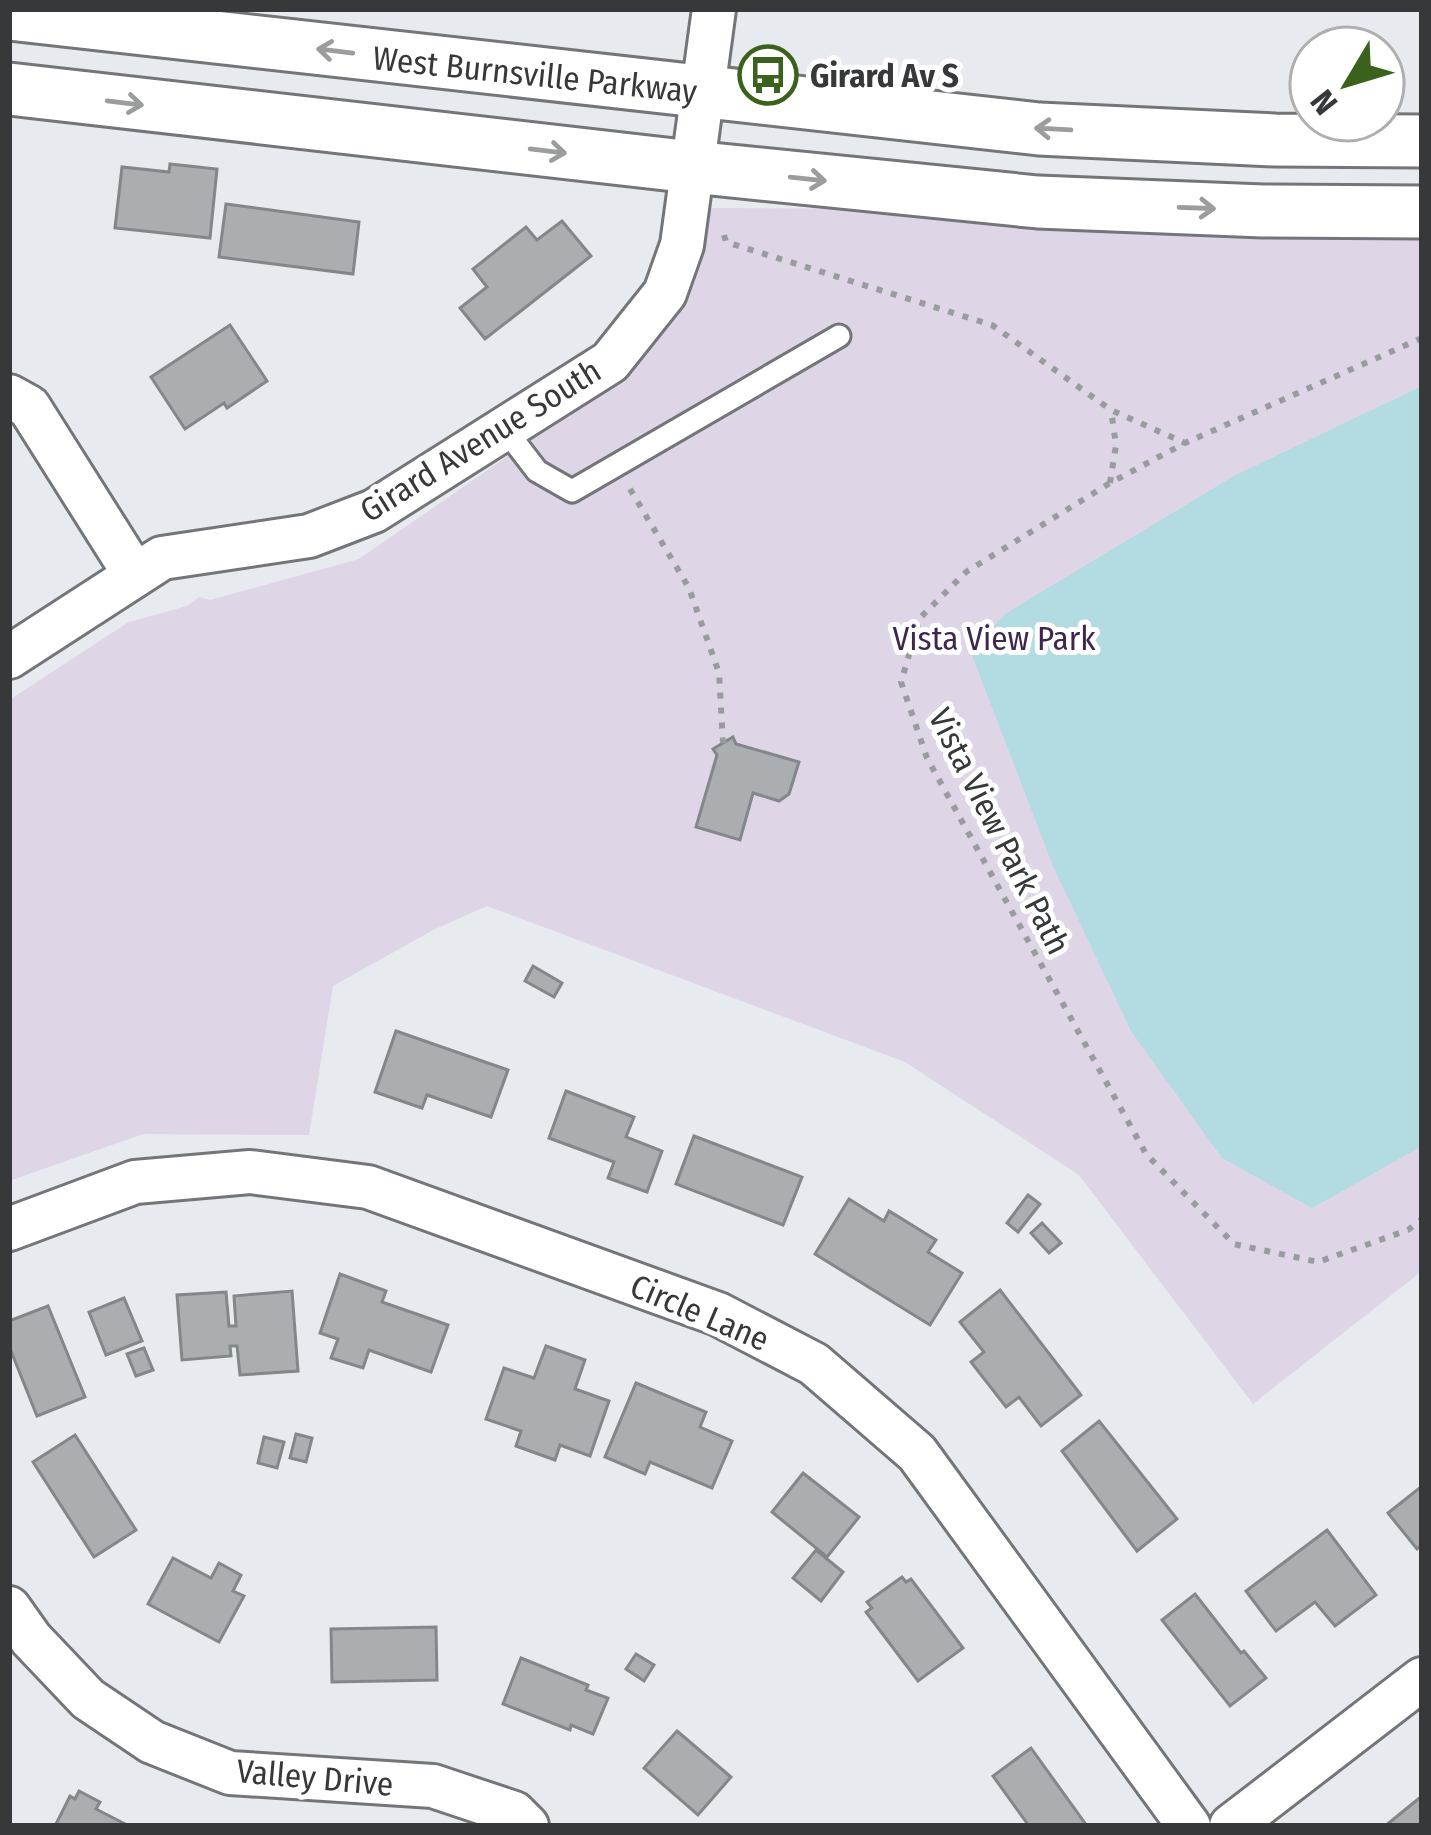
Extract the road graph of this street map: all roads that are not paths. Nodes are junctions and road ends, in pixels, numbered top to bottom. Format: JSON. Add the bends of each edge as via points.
{"nodes":[{"id":1,"x":714,"y":9,"type":"edge"},
{"id":2,"x":9,"y":14,"type":"edge"},
{"id":3,"x":9,"y":89,"type":"edge"},
{"id":4,"x":702,"y":93,"type":"junction"},
{"id":5,"x":1422,"y":141,"type":"edge"},
{"id":6,"x":692,"y":167,"type":"junction"},
{"id":7,"x":1422,"y":212,"type":"edge"},
{"id":8,"x":839,"y":336,"type":"dead end"},
{"id":9,"x":9,"y":396,"type":"edge"},
{"id":10,"x":504,"y":428,"type":"junction"},
{"id":11,"x":135,"y":575,"type":"junction"},
{"id":12,"x":9,"y":657,"type":"edge"},
{"id":13,"x":9,"y":1229,"type":"edge"},
{"id":14,"x":9,"y":1608,"type":"edge"},
{"id":15,"x":1422,"y":1679,"type":"edge"},
{"id":16,"x":527,"y":1826,"type":"edge"},
{"id":17,"x":1189,"y":1826,"type":"edge"},
{"id":18,"x":1231,"y":1826,"type":"edge"}],
"edges":[{"from":1,"to":4,"type":"street","name":"Girard Avenue South"},
{"from":4,"to":2,"type":"street","name":"West Burnsville Parkway","one_way":true},
{"from":3,"to":6,"type":"street","one_way":true},
{"from":5,"to":4,"type":"street","name":"West Burnsville Parkway","one_way":true,"via":[[1039,129]]},
{"from":4,"to":6,"type":"street","name":"Girard Avenue South"},
{"from":6,"to":7,"type":"street","one_way":true,"via":[[1038,202]]},
{"from":6,"to":10,"type":"street","name":"Girard Avenue South","via":[[682,245],[664,293],[610,362]]},
{"from":8,"to":10,"type":"lane","via":[[572,490],[537,472]]},
{"from":9,"to":11,"type":"street","via":[[28,407]]},
{"from":10,"to":11,"type":"street","name":"Girard Avenue South","via":[[374,511],[309,536],[162,558]]},
{"from":11,"to":12,"type":"street","name":"Girard Avenue South"},
{"from":13,"to":17,"type":"street","name":"Circle Lane","via":[[135,1182],[250,1172],[368,1187],[718,1314],[814,1364],[917,1453]]},
{"from":14,"to":16,"type":"street","name":"Valley Drive","via":[[88,1700],[152,1742],[230,1773],[433,1786],[514,1813]]},
{"from":15,"to":18,"type":"street"}]}
